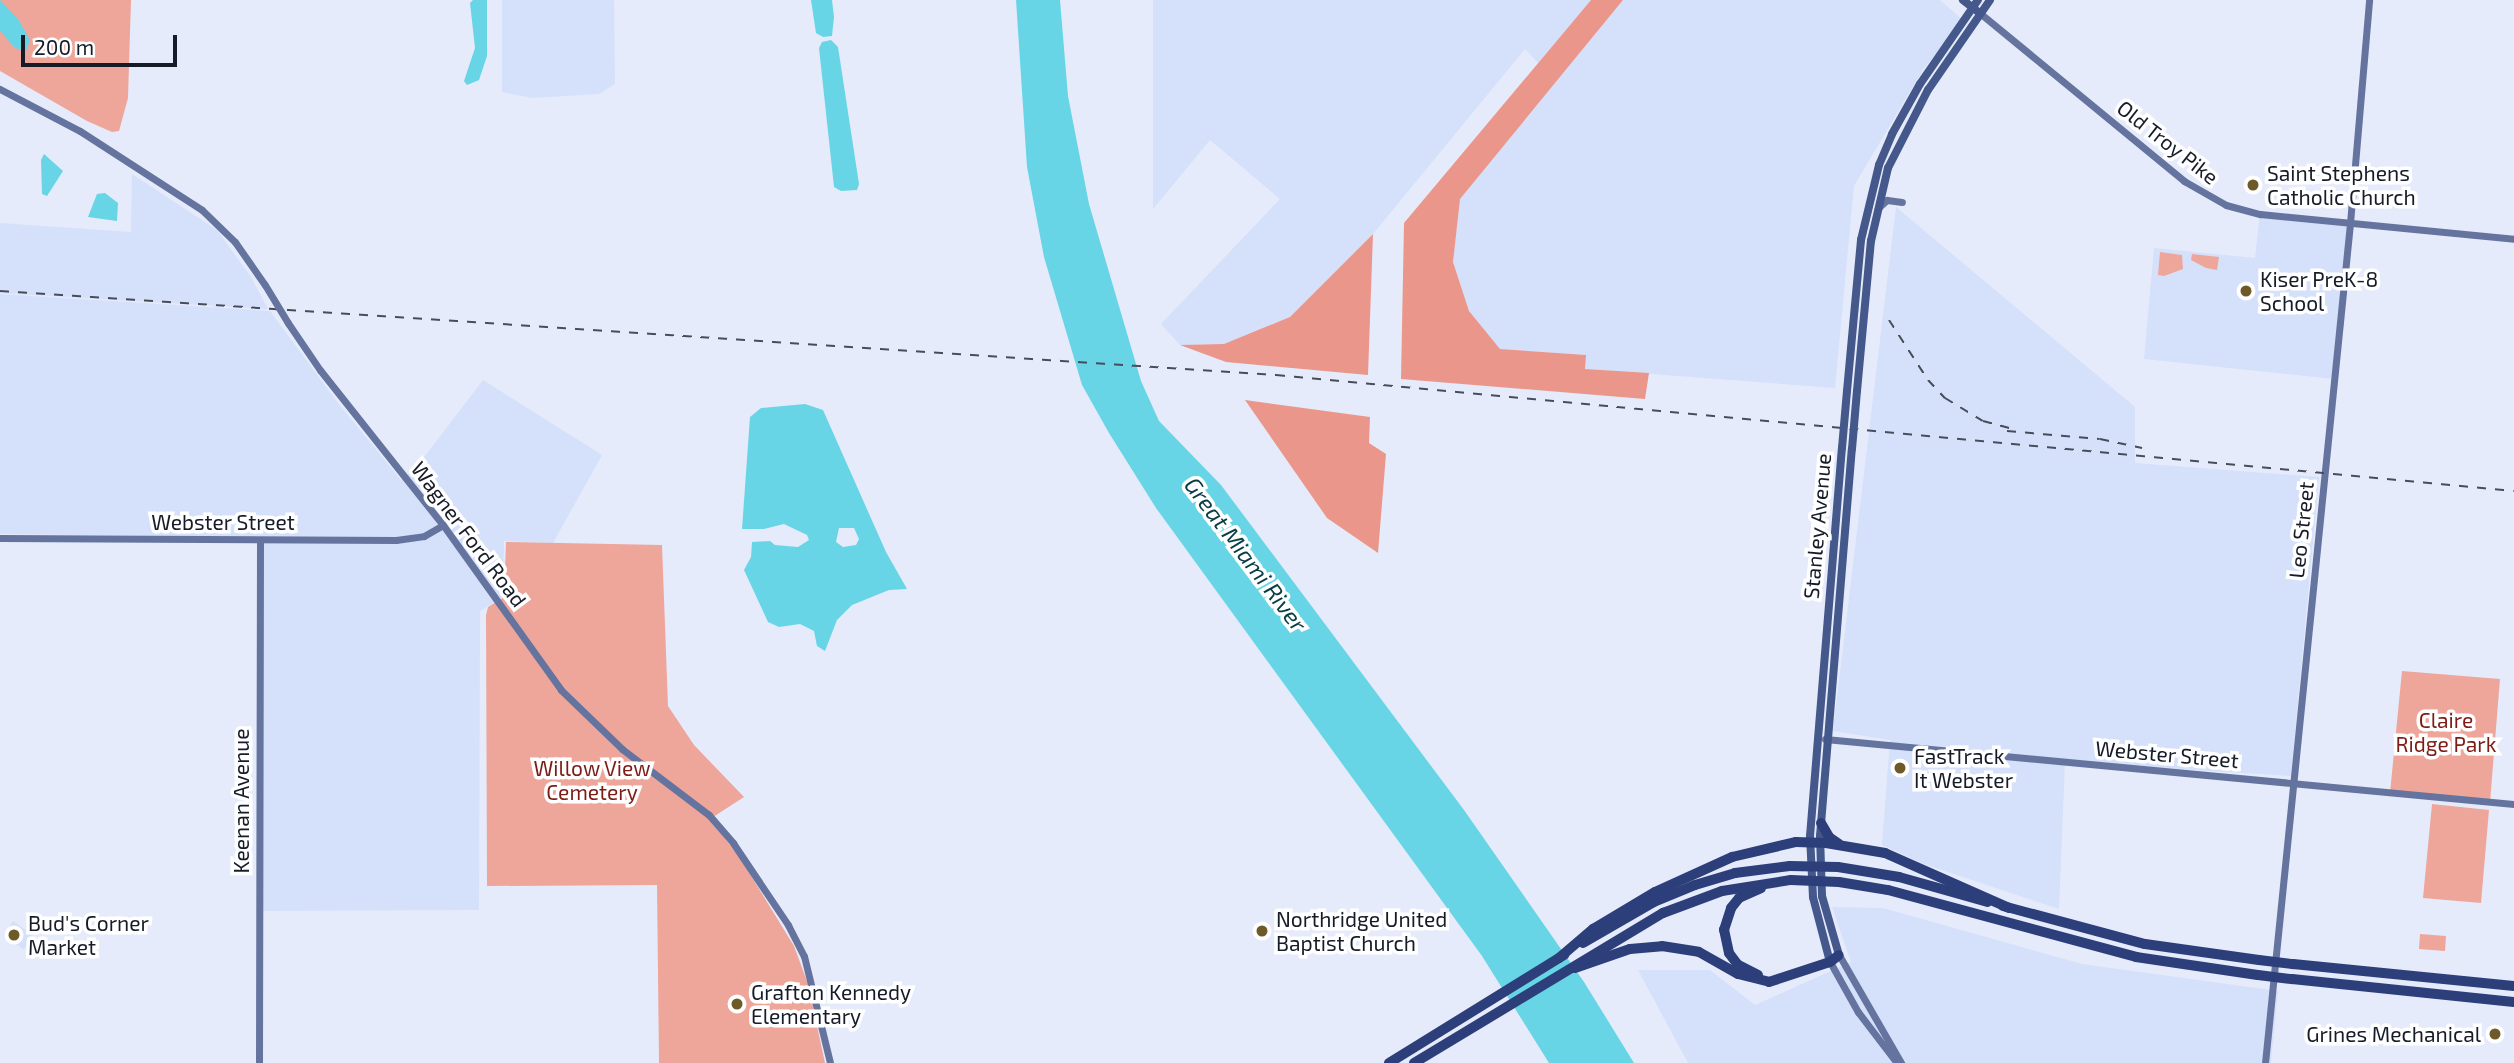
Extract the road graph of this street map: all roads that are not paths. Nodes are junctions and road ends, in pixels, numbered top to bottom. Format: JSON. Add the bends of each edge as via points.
{"nodes":[{"id":1,"x":1963,"y":0,"type":"edge"},
{"id":2,"x":1990,"y":0,"type":"edge"},
{"id":3,"x":2369,"y":0,"type":"edge"},
{"id":4,"x":1976,"y":4,"type":"edge"},
{"id":5,"x":1981,"y":14,"type":"junction"},
{"id":6,"x":0,"y":89,"type":"edge"},
{"id":7,"x":1902,"y":202,"type":"dead end"},
{"id":8,"x":1875,"y":215,"type":"junction"},
{"id":9,"x":2350,"y":223,"type":"junction"},
{"id":10,"x":2514,"y":239,"type":"edge"},
{"id":11,"x":1847,"y":448,"type":"junction"},
{"id":12,"x":443,"y":525,"type":"junction"},
{"id":13,"x":0,"y":538,"type":"edge"},
{"id":14,"x":260,"y":540,"type":"junction"},
{"id":15,"x":1822,"y":739,"type":"junction"},
{"id":16,"x":2294,"y":783,"type":"junction"},
{"id":17,"x":2514,"y":804,"type":"edge"},
{"id":18,"x":1821,"y":823,"type":"junction"},
{"id":19,"x":1815,"y":842,"type":"junction"},
{"id":20,"x":1839,"y":844,"type":"junction"},
{"id":21,"x":1777,"y":882,"type":"junction"},
{"id":22,"x":2009,"y":908,"type":"junction"},
{"id":23,"x":1590,"y":935,"type":"junction"},
{"id":24,"x":1832,"y":958,"type":"junction"},
{"id":25,"x":1555,"y":976,"type":"junction"},
{"id":26,"x":2514,"y":986,"type":"edge"},
{"id":27,"x":2514,"y":1002,"type":"edge"},
{"id":28,"x":259,"y":1063,"type":"edge"},
{"id":29,"x":830,"y":1063,"type":"edge"},
{"id":30,"x":1390,"y":1063,"type":"edge"},
{"id":31,"x":1414,"y":1063,"type":"edge"},
{"id":32,"x":1899,"y":1063,"type":"edge"},
{"id":33,"x":2265,"y":1063,"type":"edge"}],
"edges":[{"from":1,"to":4,"type":"main road","name":"Old Troy Pike"},
{"from":2,"to":5,"type":"main road","name":"Stanley Avenue"},
{"from":3,"to":9,"type":"street","name":"Leo Street"},
{"from":4,"to":5,"type":"main road","name":"Old Troy Pike"},
{"from":4,"to":11,"type":"main road","name":"Stanley Avenue","bridge":true,"via":[[1920,84],[1892,134],[1871,190],[1861,240],[1847,391]]},
{"from":5,"to":8,"type":"main road","name":"Stanley Avenue","via":[[1901,138]]},
{"from":5,"to":9,"type":"street","name":"Old Troy Pike","via":[[2197,191],[2248,212]]},
{"from":6,"to":12,"type":"street","name":"Wagner Ford Road","bridge":true,"via":[[80,131],[202,210],[235,242],[320,370]]},
{"from":7,"to":8,"type":"street","via":[[1887,200]]},
{"from":8,"to":11,"type":"main road","name":"Stanley Avenue","bridge":true},
{"from":9,"to":10,"type":"street","name":"Old Troy Pike"},
{"from":9,"to":16,"type":"street","name":"Leo Street"},
{"from":11,"to":15,"type":"main road","name":"Stanley Avenue"},
{"from":12,"to":14,"type":"street","name":"Webster Street","via":[[424,536],[403,540]]},
{"from":12,"to":29,"type":"street","name":"Wagner Ford Road","via":[[569,699],[622,749],[709,815],[733,843],[804,956]]},
{"from":13,"to":14,"type":"street","name":"Webster Street"},
{"from":14,"to":28,"type":"street","name":"Keenan Avenue"},
{"from":15,"to":16,"type":"street","name":"Webster Street"},
{"from":15,"to":18,"type":"main road","name":"Stanley Avenue"},
{"from":15,"to":19,"type":"main road","name":"Stanley Avenue"},
{"from":16,"to":17,"type":"street","name":"Webster Street"},
{"from":16,"to":33,"type":"street","name":"Leo Street"},
{"from":18,"to":19,"type":"main road","name":"Stanley Avenue"},
{"from":18,"to":20,"type":"highway"},
{"from":19,"to":20,"type":"highway"},
{"from":19,"to":23,"type":"highway","via":[[1776,845],[1732,857],[1655,892]]},
{"from":19,"to":24,"type":"main road","name":"Stanley Avenue","via":[[1813,897]]},
{"from":20,"to":22,"type":"highway","via":[[1885,853]]},
{"from":21,"to":24,"type":"highway","via":[[1750,892],[1731,908],[1724,930],[1729,953],[1738,965],[1763,976]]},
{"from":21,"to":25,"type":"highway","via":[[1695,899]]},
{"from":21,"to":27,"type":"highway","bridge":true,"via":[[1839,882],[1888,890],[2136,957]]},
{"from":22,"to":23,"type":"highway","bridge":true,"via":[[1899,877],[1838,867],[1790,866],[1735,873],[1695,885]]},
{"from":22,"to":26,"type":"highway","bridge":true,"via":[[2145,944]]},
{"from":23,"to":30,"type":"highway"},
{"from":24,"to":25,"type":"highway","via":[[1769,982],[1747,978],[1720,961],[1681,948],[1646,947]]},
{"from":24,"to":32,"type":"street","name":"Stanley Avenue"},
{"from":25,"to":31,"type":"highway"}]}
